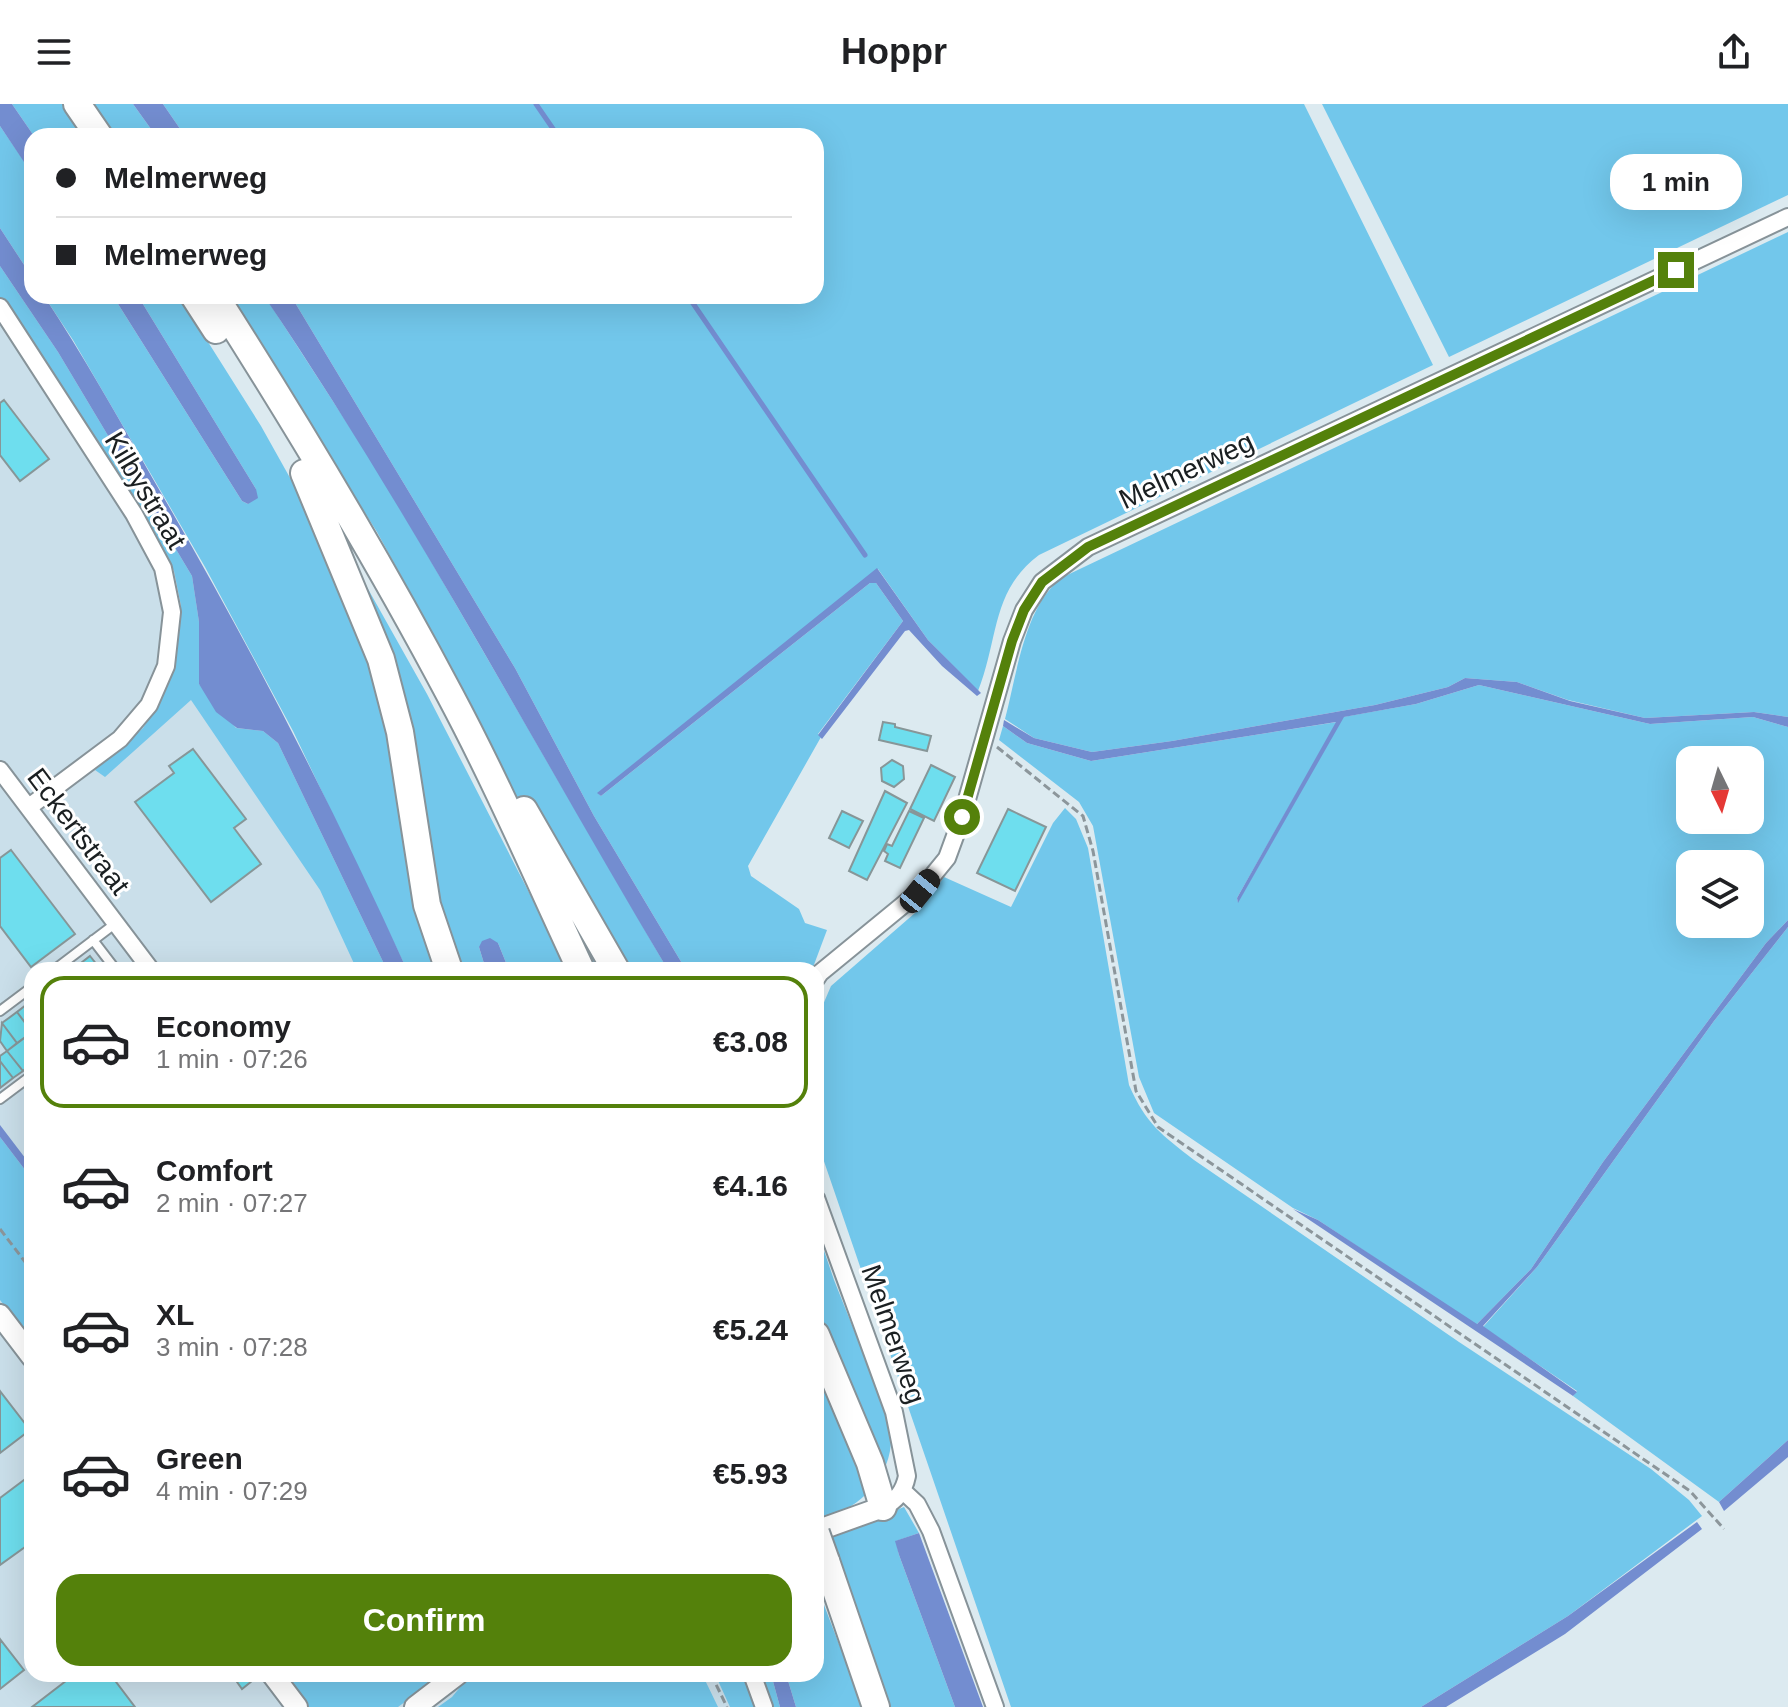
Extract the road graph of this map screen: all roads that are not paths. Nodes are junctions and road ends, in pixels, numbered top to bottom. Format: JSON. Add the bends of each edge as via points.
{"nodes":[{"id":1,"x":77,"y":104,"type":"edge"},
{"id":2,"x":94,"y":128,"type":"edge"},
{"id":3,"x":1788,"y":217,"type":"edge"},
{"id":4,"x":199,"y":304,"type":"edge"},
{"id":5,"x":220,"y":304,"type":"edge"},
{"id":6,"x":0,"y":307,"type":"edge"},
{"id":7,"x":304,"y":473,"type":"junction"},
{"id":8,"x":451,"y":697,"type":"junction"},
{"id":9,"x":0,"y":770,"type":"edge"},
{"id":10,"x":29,"y":807,"type":"junction"},
{"id":11,"x":539,"y":882,"type":"junction"},
{"id":12,"x":116,"y":923,"type":"junction"},
{"id":13,"x":93,"y":940,"type":"junction"},
{"id":14,"x":64,"y":962,"type":"edge"},
{"id":15,"x":110,"y":962,"type":"edge"},
{"id":16,"x":145,"y":962,"type":"edge"},
{"id":17,"x":446,"y":962,"type":"edge"},
{"id":18,"x":577,"y":962,"type":"edge"},
{"id":19,"x":611,"y":962,"type":"edge"},
{"id":20,"x":824,"y":970,"type":"edge"},
{"id":21,"x":24,"y":993,"type":"edge"},
{"id":22,"x":0,"y":1011,"type":"edge"},
{"id":23,"x":24,"y":1081,"type":"edge"},
{"id":24,"x":0,"y":1099,"type":"edge"},
{"id":25,"x":824,"y":1220,"type":"edge"},
{"id":26,"x":0,"y":1315,"type":"edge"},
{"id":27,"x":24,"y":1346,"type":"edge"},
{"id":28,"x":824,"y":1354,"type":"edge"},
{"id":29,"x":893,"y":1499,"type":"junction"},
{"id":30,"x":824,"y":1529,"type":"edge"},
{"id":31,"x":824,"y":1555,"type":"edge"},
{"id":32,"x":278,"y":1682,"type":"edge"},
{"id":33,"x":448,"y":1682,"type":"edge"},
{"id":34,"x":755,"y":1682,"type":"edge"},
{"id":35,"x":297,"y":1707,"type":"edge"},
{"id":36,"x":415,"y":1707,"type":"edge"},
{"id":37,"x":764,"y":1707,"type":"edge"},
{"id":38,"x":876,"y":1707,"type":"edge"},
{"id":39,"x":995,"y":1707,"type":"edge"}],
"edges":[{"from":1,"to":2,"type":"highway"},
{"from":3,"to":20,"type":"street","name":"Melmerweg","via":[[1088,547],[1042,582],[1024,610],[947,858],[920,891]]},
{"from":4,"to":7,"type":"highway"},
{"from":5,"to":8,"type":"highway","via":[[323,470]]},
{"from":6,"to":10,"type":"street","name":"Kilbystraat","via":[[134,514],[163,568],[172,612],[166,666],[149,705],[120,739]]},
{"from":7,"to":11,"type":"highway"},
{"from":7,"to":17,"type":"highway","via":[[381,659],[400,732],[427,905]]},
{"from":8,"to":11,"type":"highway"},
{"from":8,"to":19,"type":"highway","via":[[469,713]]},
{"from":9,"to":10,"type":"street","name":"Eckertstraat"},
{"from":10,"to":12,"type":"street","name":"Eckertstraat"},
{"from":11,"to":18,"type":"highway"},
{"from":12,"to":13,"type":"lane","name":"Eckertstraat"},
{"from":12,"to":16,"type":"street","name":"Eckertstraat"},
{"from":13,"to":14,"type":"lane","name":"Eckertstraat"},
{"from":13,"to":15,"type":"lane"},
{"from":21,"to":22,"type":"lane"},
{"from":23,"to":24,"type":"lane"},
{"from":25,"to":29,"type":"street","name":"Melmerweg","via":[[894,1412],[907,1476]]},
{"from":26,"to":27,"type":"street"},
{"from":28,"to":29,"type":"highway","via":[[870,1463]]},
{"from":29,"to":30,"type":"street"},
{"from":29,"to":39,"type":"street","via":[[917,1504],[931,1531]]},
{"from":31,"to":38,"type":"highway","bridge":true},
{"from":32,"to":35,"type":"street"},
{"from":33,"to":36,"type":"street"},
{"from":34,"to":37,"type":"street"}]}
